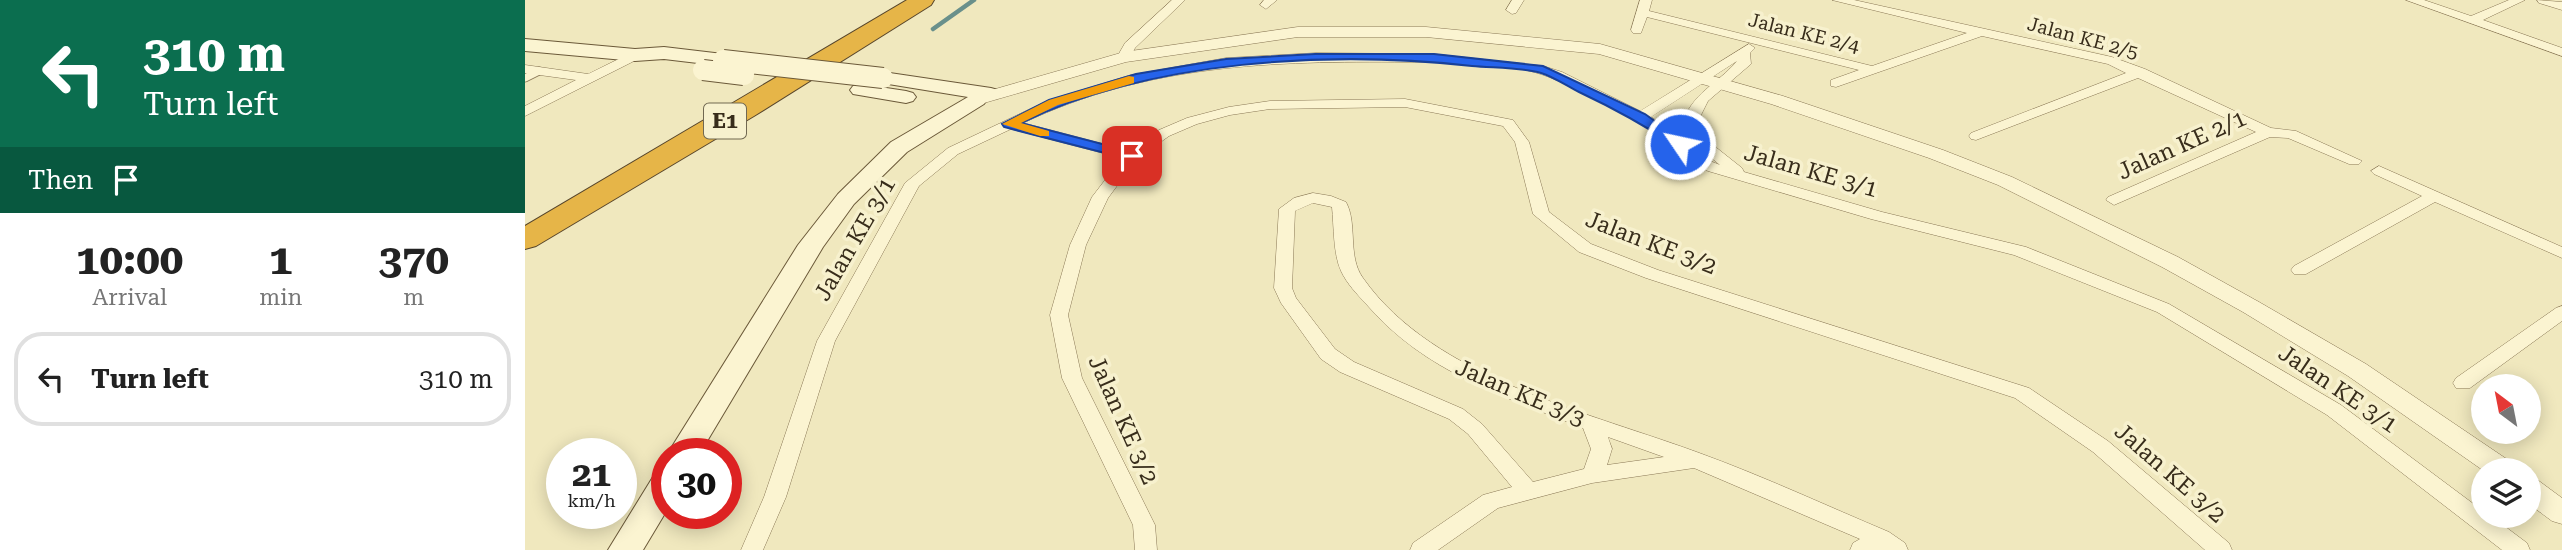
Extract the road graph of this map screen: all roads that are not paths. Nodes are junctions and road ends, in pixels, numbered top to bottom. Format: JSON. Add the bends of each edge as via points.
{"nodes":[{"id":1,"x":892,"y":0,"type":"edge"},
{"id":2,"x":923,"y":0,"type":"edge"},
{"id":3,"x":1179,"y":0,"type":"edge"},
{"id":4,"x":1838,"y":0,"type":"edge"},
{"id":5,"x":2412,"y":0,"type":"edge"},
{"id":6,"x":2519,"y":0,"type":"edge"},
{"id":7,"x":2543,"y":0,"type":"edge"},
{"id":8,"x":1645,"y":6,"type":"edge"},
{"id":9,"x":2562,"y":6,"type":"edge"},
{"id":10,"x":2471,"y":20,"type":"junction"},
{"id":11,"x":1637,"y":30,"type":"dead end"},
{"id":12,"x":1982,"y":32,"type":"junction"},
{"id":13,"x":1756,"y":41,"type":"junction"},
{"id":14,"x":525,"y":45,"type":"edge"},
{"id":15,"x":2562,"y":52,"type":"edge"},
{"id":16,"x":635,"y":55,"type":"junction"},
{"id":17,"x":1124,"y":57,"type":"junction"},
{"id":18,"x":532,"y":70,"type":"edge"},
{"id":19,"x":1873,"y":70,"type":"junction"},
{"id":20,"x":2140,"y":72,"type":"junction"},
{"id":21,"x":525,"y":78,"type":"edge"},
{"id":22,"x":589,"y":78,"type":"junction"},
{"id":23,"x":1712,"y":81,"type":"junction"},
{"id":24,"x":1836,"y":83,"type":"dead end"},
{"id":25,"x":978,"y":100,"type":"junction"},
{"id":26,"x":525,"y":112,"type":"edge"},
{"id":27,"x":1641,"y":117,"type":"junction"},
{"id":28,"x":1009,"y":124,"type":"junction"},
{"id":29,"x":2268,"y":132,"type":"junction"},
{"id":30,"x":1976,"y":136,"type":"dead end"},
{"id":31,"x":1132,"y":156,"type":"junction"},
{"id":32,"x":2354,"y":161,"type":"dead end"},
{"id":33,"x":2379,"y":171,"type":"dead end"},
{"id":34,"x":1752,"y":180,"type":"junction"},
{"id":35,"x":2434,"y":196,"type":"junction"},
{"id":36,"x":2114,"y":200,"type":"dead end"},
{"id":37,"x":525,"y":213,"type":"edge"},
{"id":38,"x":525,"y":239,"type":"edge"},
{"id":39,"x":2562,"y":253,"type":"edge"},
{"id":40,"x":2300,"y":270,"type":"dead end"},
{"id":41,"x":2562,"y":312,"type":"edge"},
{"id":42,"x":2463,"y":383,"type":"dead end"},
{"id":43,"x":1590,"y":423,"type":"junction"},
{"id":44,"x":693,"y":438,"type":"edge"},
{"id":45,"x":2486,"y":458,"type":"edge"},
{"id":46,"x":1696,"y":460,"type":"junction"},
{"id":47,"x":1592,"y":475,"type":"junction"},
{"id":48,"x":1528,"y":491,"type":"junction"},
{"id":49,"x":2541,"y":498,"type":"edge"},
{"id":50,"x":651,"y":507,"type":"edge"},
{"id":51,"x":2562,"y":513,"type":"edge"},
{"id":52,"x":1880,"y":546,"type":"edge"},
{"id":53,"x":625,"y":550,"type":"edge"},
{"id":54,"x":752,"y":550,"type":"edge"},
{"id":55,"x":1146,"y":550,"type":"edge"},
{"id":56,"x":1421,"y":550,"type":"edge"},
{"id":57,"x":2221,"y":550,"type":"edge"},
{"id":58,"x":2519,"y":550,"type":"edge"}],
"edges":[{"from":1,"to":37,"type":"highway","number":"E1"},
{"from":2,"to":38,"type":"highway","number":"E1"},
{"from":3,"to":17,"type":"street"},
{"from":4,"to":12,"type":"street","name":"Jalan KE 2/5"},
{"from":5,"to":10,"type":"street"},
{"from":6,"to":10,"type":"street"},
{"from":7,"to":9,"type":"street"},
{"from":8,"to":11,"type":"street"},
{"from":8,"to":13,"type":"street","name":"Jalan KE 2/4"},
{"from":10,"to":15,"type":"street"},
{"from":12,"to":19,"type":"street"},
{"from":12,"to":20,"type":"street","name":"Jalan KE 2/5","via":[[2112,61]]},
{"from":13,"to":19,"type":"street","name":"Jalan KE 2/4"},
{"from":13,"to":23,"type":"street","via":[[1744,53],[1744,64]]},
{"from":14,"to":16,"type":"main road"},
{"from":16,"to":22,"type":"street"},
{"from":16,"to":25,"type":"main road","bridge":true,"via":[[664,53],[883,78]]},
{"from":16,"to":25,"type":"main road","bridge":true,"via":[[645,63]]},
{"from":17,"to":23,"type":"street","via":[[1298,32],[1426,32],[1600,49]]},
{"from":17,"to":25,"type":"street"},
{"from":18,"to":21,"type":"lane"},
{"from":18,"to":22,"type":"street"},
{"from":19,"to":24,"type":"street"},
{"from":20,"to":29,"type":"street","name":"Jalan KE 2/5"},
{"from":20,"to":30,"type":"street"},
{"from":22,"to":26,"type":"street"},
{"from":23,"to":27,"type":"street"},
{"from":23,"to":34,"type":"street","via":[[1691,112],[1689,125],[1708,149]]},
{"from":23,"to":45,"type":"street","via":[[2005,181],[2240,300],[2357,370]]},
{"from":25,"to":44,"type":"main road","via":[[899,147],[846,199],[811,245]]},
{"from":27,"to":28,"type":"street","name":"Jalan KE 3/1","via":[[1543,70],[1434,58],[1315,57],[1226,62],[1136,78],[1053,103]]},
{"from":27,"to":34,"type":"street","name":"Jalan KE 3/1","via":[[1695,160]]},
{"from":28,"to":31,"type":"street"},
{"from":28,"to":54,"type":"street","name":"Jalan KE 3/1","via":[[953,151],[913,183],[826,341],[775,498]]},
{"from":29,"to":32,"type":"street","name":"Jalan KE 2/5","via":[[2291,134]]},
{"from":29,"to":36,"type":"street","name":"Jalan KE 2/1"},
{"from":31,"to":55,"type":"street","name":"Jalan KE 3/2","via":[[1100,197],[1078,245],[1059,314],[1072,378],[1144,525]]},
{"from":31,"to":57,"type":"street","name":"Jalan KE 3/2","via":[[1164,133],[1192,121],[1270,105],[1405,103],[1508,123],[1522,142],[1541,214],[1585,248],[2022,393],[2090,436]]},
{"from":33,"to":35,"type":"street"},
{"from":34,"to":58,"type":"street","name":"Jalan KE 3/1","via":[[2020,251],[2163,308],[2334,410]]},
{"from":35,"to":39,"type":"street"},
{"from":35,"to":40,"type":"street"},
{"from":41,"to":42,"type":"street"},
{"from":43,"to":46,"type":"street","name":"Jalan KE 3/3"},
{"from":43,"to":47,"type":"street","via":[[1602,443]]},
{"from":43,"to":48,"type":"street","name":"Jalan KE 3/3","via":[[1469,374],[1432,353],[1402,331],[1356,282],[1348,268],[1340,205],[1313,196],[1287,209],[1283,288],[1328,354],[1456,414],[1475,429]]},
{"from":46,"to":47,"type":"street"},
{"from":46,"to":52,"type":"street","name":"Jalan KE 3/3"},
{"from":47,"to":48,"type":"street"},
{"from":48,"to":56,"type":"street","via":[[1491,501]]},
{"from":49,"to":51,"type":"street"},
{"from":50,"to":53,"type":"main road"}]}
